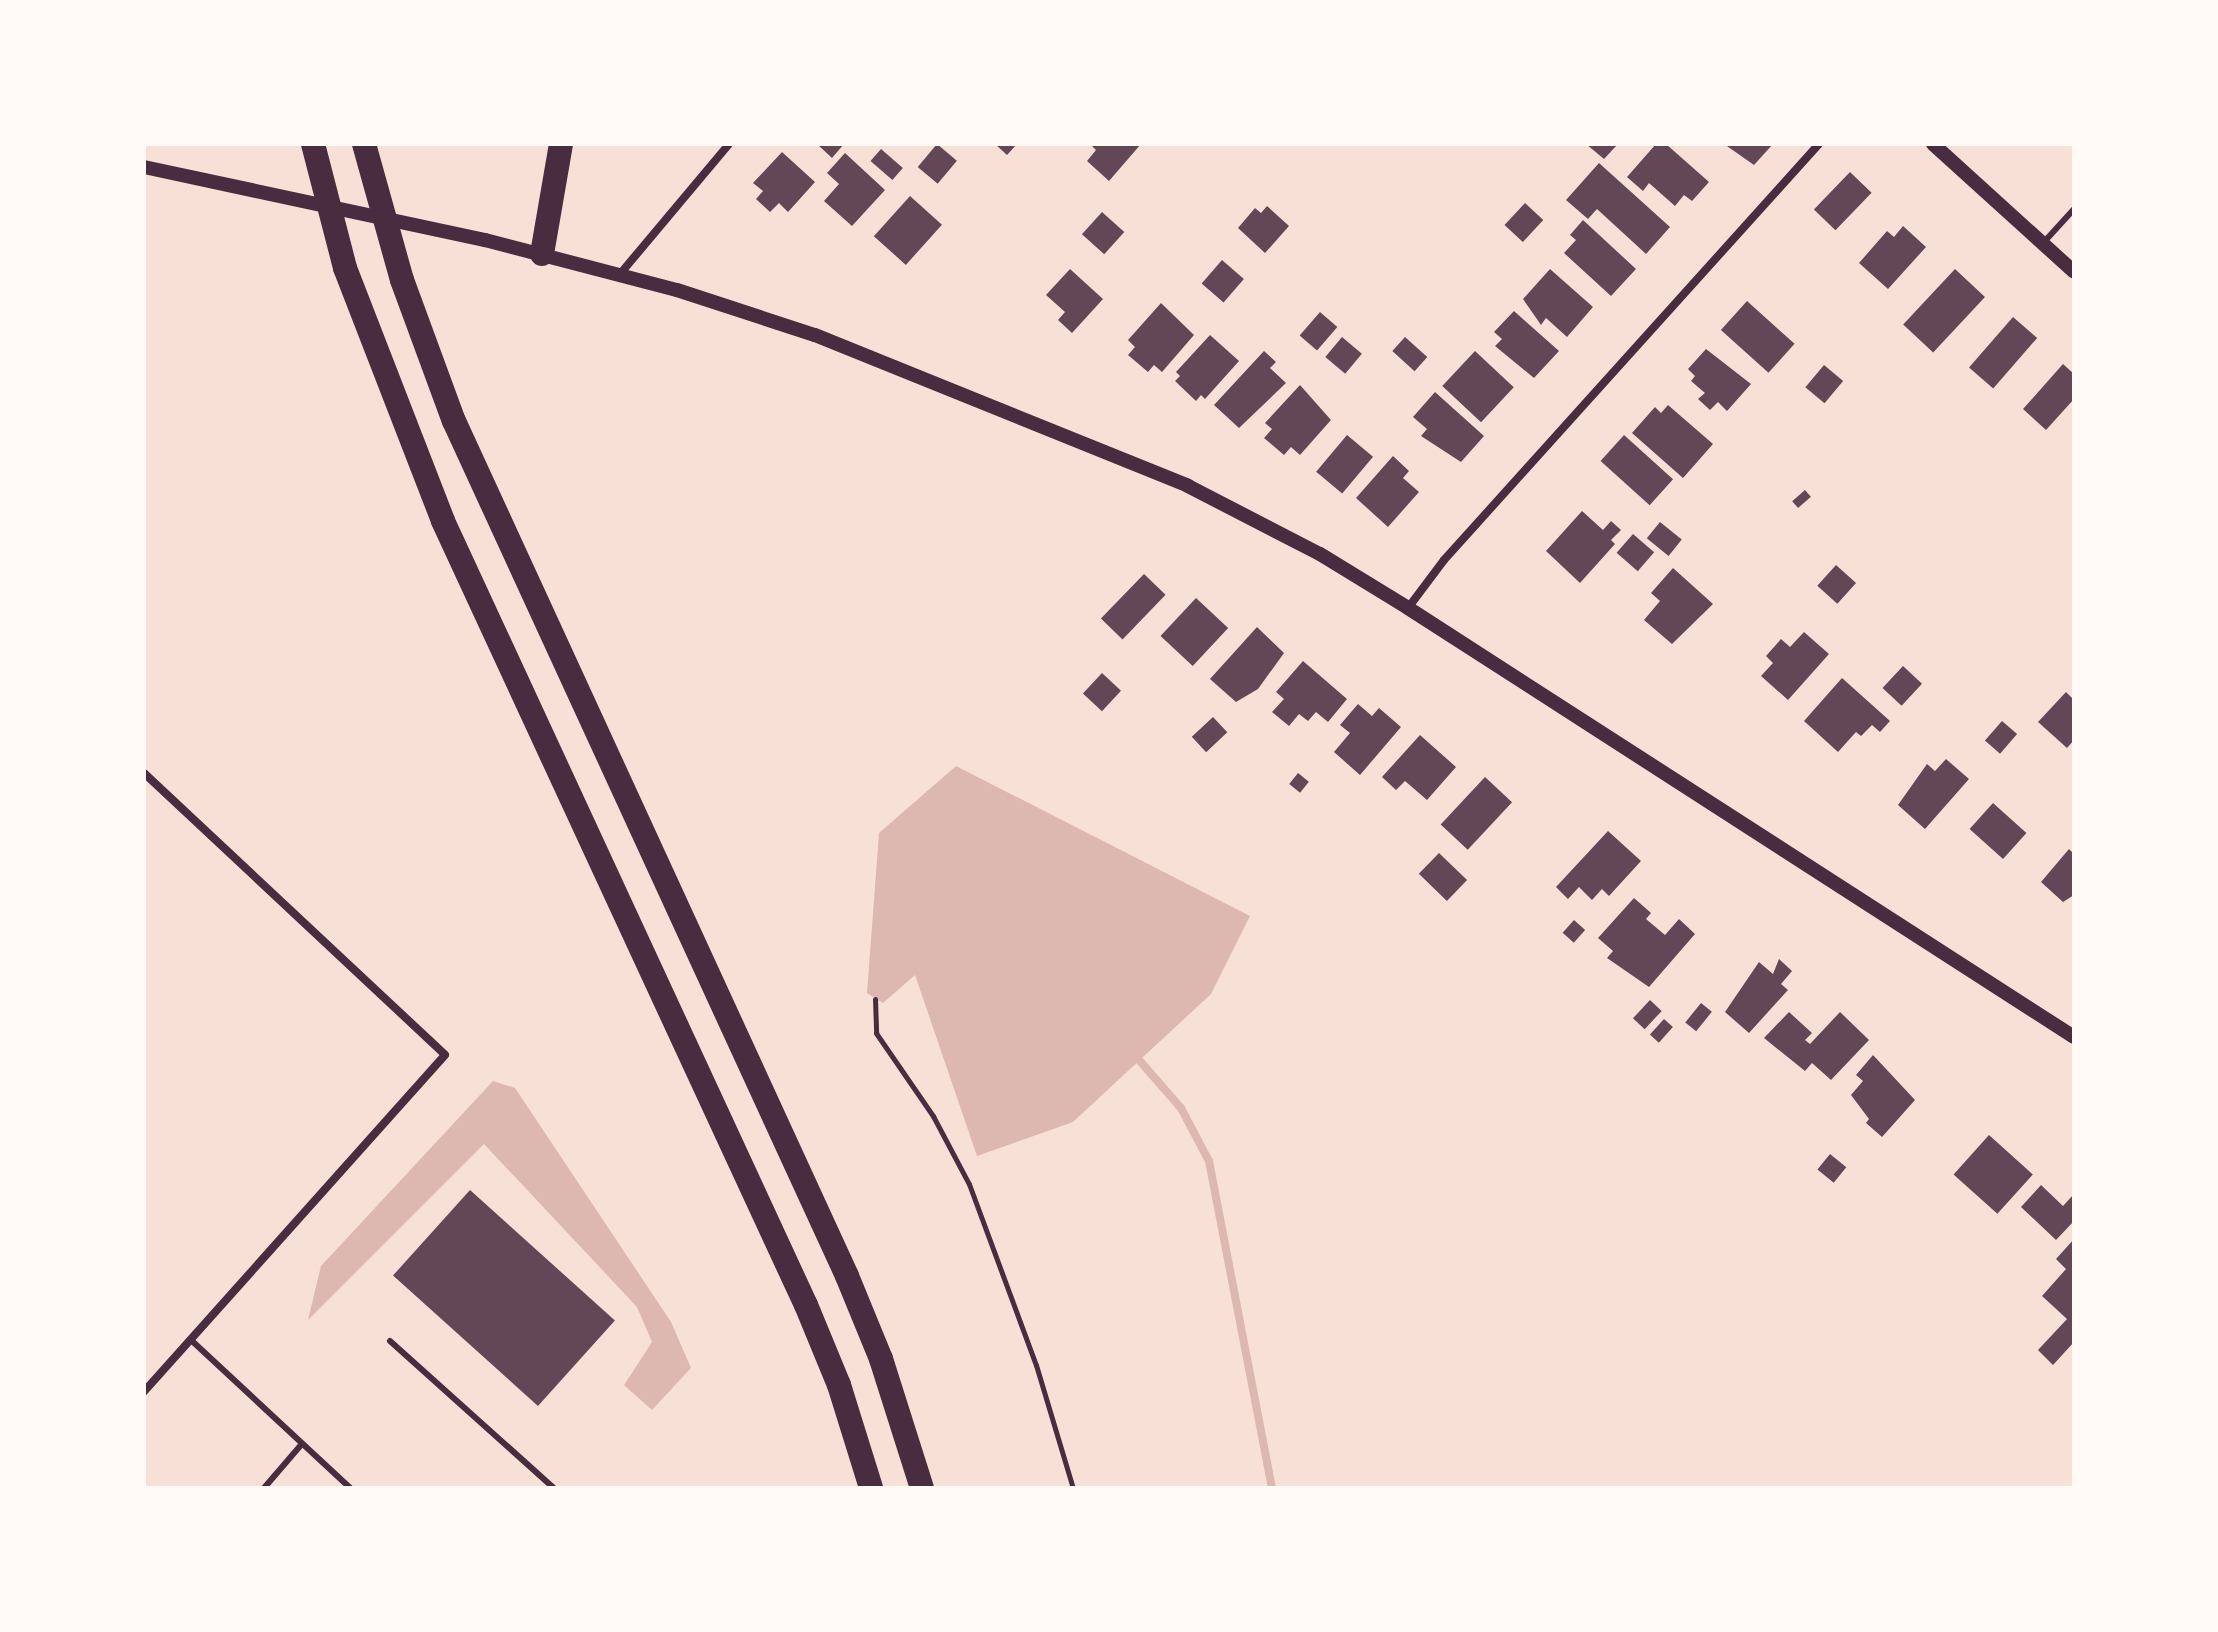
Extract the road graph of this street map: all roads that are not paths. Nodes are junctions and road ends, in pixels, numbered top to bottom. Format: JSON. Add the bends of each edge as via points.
{"nodes":[{"id":1,"x":313,"y":144,"type":"edge"},
{"id":2,"x":364,"y":144,"type":"edge"},
{"id":3,"x":561,"y":144,"type":"edge"},
{"id":4,"x":729,"y":144,"type":"edge"},
{"id":5,"x":1819,"y":144,"type":"edge"},
{"id":6,"x":1933,"y":144,"type":"edge"},
{"id":7,"x":144,"y":167,"type":"edge"},
{"id":8,"x":2074,"y":209,"type":"edge"},
{"id":9,"x":2043,"y":244,"type":"junction"},
{"id":10,"x":542,"y":254,"type":"junction"},
{"id":11,"x":2074,"y":272,"type":"edge"},
{"id":12,"x":620,"y":274,"type":"junction"},
{"id":13,"x":1408,"y":608,"type":"junction"},
{"id":14,"x":144,"y":773,"type":"edge"},
{"id":15,"x":2074,"y":1037,"type":"edge"},
{"id":16,"x":191,"y":1340,"type":"junction"},
{"id":17,"x":390,"y":1341,"type":"dead end"},
{"id":18,"x":144,"y":1392,"type":"edge"},
{"id":19,"x":301,"y":1445,"type":"junction"},
{"id":20,"x":264,"y":1488,"type":"edge"},
{"id":21,"x":350,"y":1488,"type":"edge"},
{"id":22,"x":554,"y":1488,"type":"edge"},
{"id":23,"x":871,"y":1488,"type":"edge"},
{"id":24,"x":922,"y":1488,"type":"edge"}],
"edges":[{"from":1,"to":23,"type":"highway","via":[[345,268],[443,521],[806,1305]]},
{"from":2,"to":24,"type":"highway","via":[[402,280],[454,421],[847,1276],[881,1359]]},
{"from":3,"to":10,"type":"highway"},
{"from":4,"to":12,"type":"street"},
{"from":5,"to":13,"type":"street","via":[[1444,560]]},
{"from":6,"to":9,"type":"street"},
{"from":7,"to":10,"type":"street"},
{"from":8,"to":9,"type":"lane"},
{"from":9,"to":11,"type":"street"},
{"from":10,"to":12,"type":"street"},
{"from":12,"to":13,"type":"street","via":[[815,335],[1188,486],[1320,554]]},
{"from":13,"to":15,"type":"street"},
{"from":14,"to":16,"type":"street","via":[[445,1055]]},
{"from":16,"to":18,"type":"street"},
{"from":16,"to":19,"type":"lane"},
{"from":17,"to":22,"type":"lane"},
{"from":19,"to":20,"type":"lane"},
{"from":19,"to":21,"type":"lane"}]}
